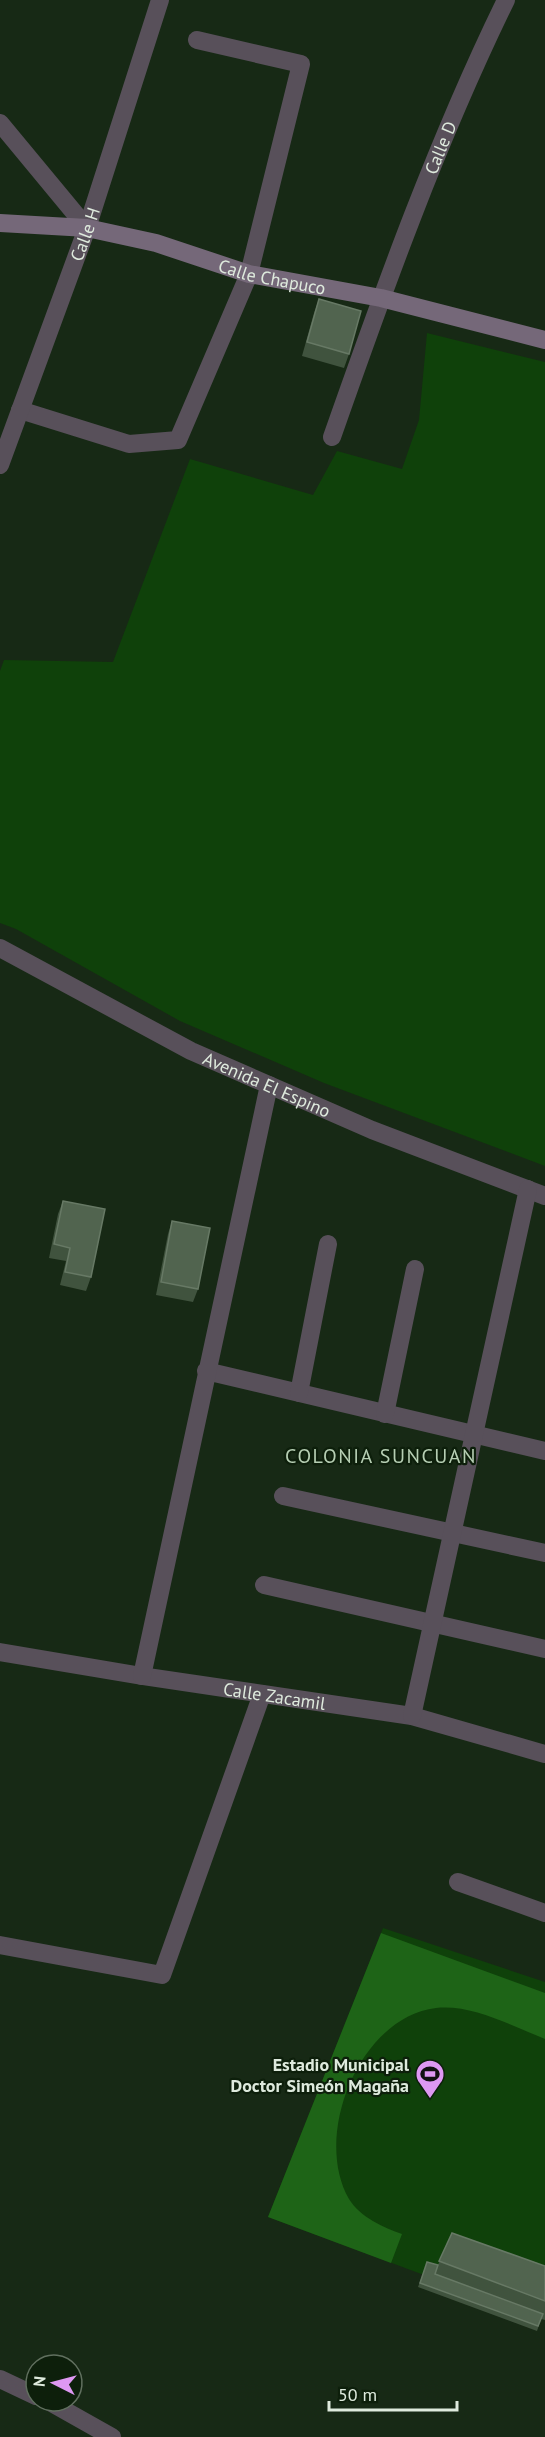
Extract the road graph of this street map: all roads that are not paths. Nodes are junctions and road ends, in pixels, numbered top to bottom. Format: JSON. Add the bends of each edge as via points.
{"nodes":[{"id":1,"x":160,"y":0,"type":"edge"},
{"id":2,"x":506,"y":0,"type":"edge"},
{"id":3,"x":197,"y":40,"type":"dead end"},
{"id":4,"x":0,"y":123,"type":"edge"},
{"id":5,"x":0,"y":223,"type":"edge"},
{"id":6,"x":87,"y":228,"type":"junction"},
{"id":7,"x":249,"y":274,"type":"junction"},
{"id":8,"x":381,"y":298,"type":"junction"},
{"id":9,"x":545,"y":340,"type":"edge"},
{"id":10,"x":20,"y":410,"type":"junction"},
{"id":11,"x":332,"y":437,"type":"dead end"},
{"id":12,"x":0,"y":465,"type":"edge"},
{"id":13,"x":0,"y":948,"type":"edge"},
{"id":14,"x":269,"y":1085,"type":"junction"},
{"id":15,"x":528,"y":1189,"type":"junction"},
{"id":16,"x":545,"y":1196,"type":"edge"},
{"id":17,"x":328,"y":1244,"type":"dead end"},
{"id":18,"x":415,"y":1269,"type":"dead end"},
{"id":19,"x":206,"y":1371,"type":"junction"},
{"id":20,"x":299,"y":1393,"type":"junction"},
{"id":21,"x":385,"y":1414,"type":"junction"},
{"id":22,"x":474,"y":1435,"type":"junction"},
{"id":23,"x":545,"y":1451,"type":"edge"},
{"id":24,"x":283,"y":1496,"type":"dead end"},
{"id":25,"x":452,"y":1533,"type":"junction"},
{"id":26,"x":545,"y":1553,"type":"edge"},
{"id":27,"x":264,"y":1585,"type":"dead end"},
{"id":28,"x":432,"y":1623,"type":"junction"},
{"id":29,"x":545,"y":1648,"type":"edge"},
{"id":30,"x":0,"y":1652,"type":"edge"},
{"id":31,"x":142,"y":1676,"type":"junction"},
{"id":32,"x":262,"y":1694,"type":"junction"},
{"id":33,"x":412,"y":1716,"type":"junction"},
{"id":34,"x":545,"y":1754,"type":"edge"},
{"id":35,"x":458,"y":1882,"type":"dead end"},
{"id":36,"x":545,"y":1912,"type":"edge"},
{"id":37,"x":0,"y":1945,"type":"edge"},
{"id":38,"x":0,"y":2379,"type":"edge"},
{"id":39,"x":24,"y":2390,"type":"edge"},
{"id":40,"x":69,"y":2413,"type":"edge"},
{"id":41,"x":112,"y":2437,"type":"edge"}],
"edges":[{"from":1,"to":6,"type":"street","name":"Calle H"},
{"from":2,"to":8,"type":"street","name":"Calle D","via":[[468,80]]},
{"from":3,"to":7,"type":"street","via":[[300,64]]},
{"from":4,"to":6,"type":"street"},
{"from":5,"to":6,"type":"street","name":"Calle Chapuco"},
{"from":6,"to":7,"type":"street","name":"Calle Chapuco","via":[[156,243]]},
{"from":6,"to":10,"type":"street","name":"Calle H"},
{"from":7,"to":8,"type":"street","name":"Calle Chapuco"},
{"from":7,"to":10,"type":"street","via":[[178,440],[129,444]]},
{"from":8,"to":9,"type":"street","name":"Calle Chapuco"},
{"from":8,"to":11,"type":"street","name":"Calle D"},
{"from":10,"to":12,"type":"street","name":"Calle H"},
{"from":13,"to":14,"type":"street","name":"Avenida El Espino","via":[[191,1051]]},
{"from":14,"to":15,"type":"street","name":"Avenida El Espino","via":[[372,1130]]},
{"from":14,"to":19,"type":"street"},
{"from":15,"to":16,"type":"street","name":"Avenida El Espino"},
{"from":15,"to":22,"type":"street"},
{"from":17,"to":20,"type":"street"},
{"from":18,"to":21,"type":"street"},
{"from":19,"to":20,"type":"street"},
{"from":19,"to":31,"type":"street"},
{"from":20,"to":21,"type":"street"},
{"from":21,"to":22,"type":"street"},
{"from":22,"to":23,"type":"street"},
{"from":22,"to":25,"type":"street"},
{"from":24,"to":25,"type":"street"},
{"from":25,"to":26,"type":"street"},
{"from":25,"to":28,"type":"street"},
{"from":27,"to":28,"type":"street"},
{"from":28,"to":29,"type":"street"},
{"from":28,"to":33,"type":"street"},
{"from":30,"to":31,"type":"street","name":"Calle Zacamil"},
{"from":31,"to":32,"type":"street","name":"Calle Zacamil"},
{"from":32,"to":33,"type":"street","name":"Calle Zacamil"},
{"from":32,"to":37,"type":"street","via":[[162,1975]]},
{"from":33,"to":34,"type":"street","name":"Calle Zacamil"},
{"from":35,"to":36,"type":"street"},
{"from":38,"to":39,"type":"street"},
{"from":40,"to":41,"type":"street"}]}
